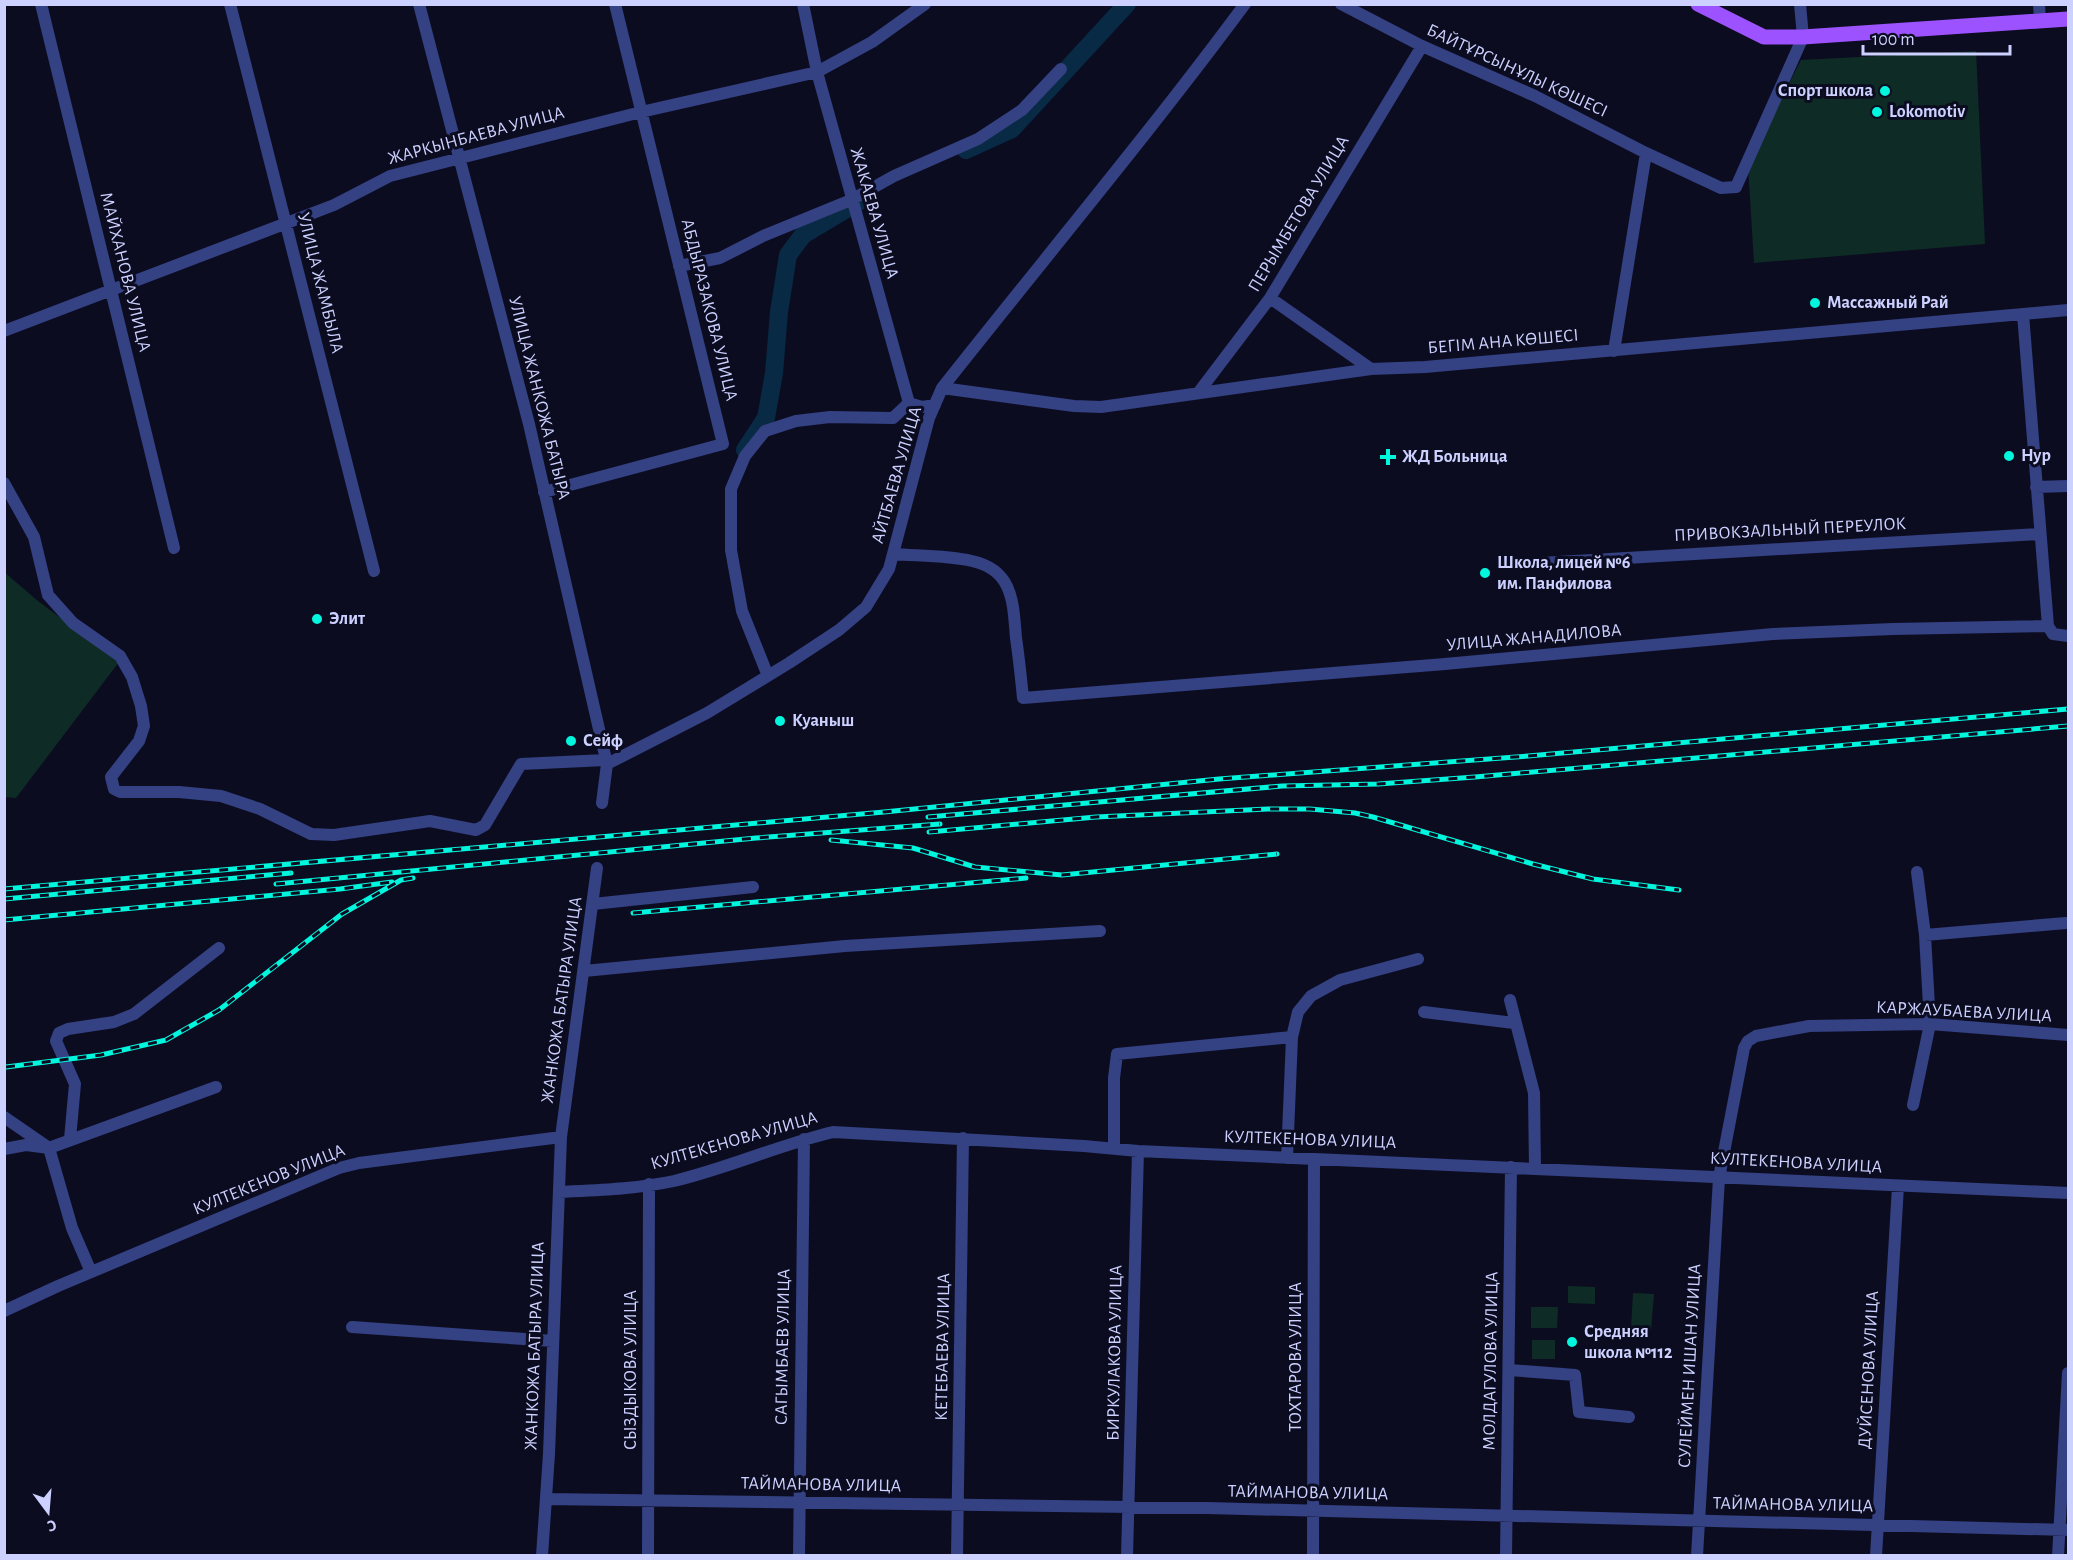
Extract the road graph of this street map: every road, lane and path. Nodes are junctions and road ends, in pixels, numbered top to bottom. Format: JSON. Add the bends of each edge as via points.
{"nodes":[{"id":1,"x":41,"y":4,"type":"edge"},
{"id":2,"x":230,"y":4,"type":"edge"},
{"id":3,"x":419,"y":4,"type":"edge"},
{"id":4,"x":615,"y":4,"type":"edge"},
{"id":5,"x":803,"y":4,"type":"edge"},
{"id":6,"x":925,"y":4,"type":"edge"},
{"id":7,"x":1245,"y":4,"type":"edge"},
{"id":8,"x":1341,"y":4,"type":"edge"},
{"id":9,"x":1698,"y":4,"type":"edge"},
{"id":10,"x":1800,"y":4,"type":"edge"},
{"id":11,"x":2039,"y":4,"type":"edge"},
{"id":12,"x":2068,"y":19,"type":"edge"},
{"id":13,"x":2040,"y":21,"type":"junction"},
{"id":14,"x":1803,"y":37,"type":"junction"},
{"id":15,"x":1422,"y":46,"type":"junction"},
{"id":16,"x":1061,"y":69,"type":"dead end"},
{"id":17,"x":817,"y":72,"type":"junction"},
{"id":18,"x":641,"y":112,"type":"junction"},
{"id":19,"x":1646,"y":153,"type":"junction"},
{"id":20,"x":459,"y":158,"type":"junction"},
{"id":21,"x":851,"y":200,"type":"junction"},
{"id":22,"x":286,"y":223,"type":"junction"},
{"id":23,"x":679,"y":266,"type":"junction"},
{"id":24,"x":111,"y":290,"type":"junction"},
{"id":25,"x":1270,"y":298,"type":"junction"},
{"id":26,"x":2068,"y":310,"type":"edge"},
{"id":27,"x":2023,"y":314,"type":"junction"},
{"id":28,"x":4,"y":332,"type":"edge"},
{"id":29,"x":1614,"y":351,"type":"junction"},
{"id":30,"x":1371,"y":369,"type":"junction"},
{"id":31,"x":942,"y":388,"type":"junction"},
{"id":32,"x":1198,"y":393,"type":"junction"},
{"id":33,"x":909,"y":403,"type":"junction"},
{"id":34,"x":935,"y":405,"type":"junction"},
{"id":35,"x":4,"y":483,"type":"edge"},
{"id":36,"x":2068,"y":486,"type":"edge"},
{"id":37,"x":2036,"y":487,"type":"junction"},
{"id":38,"x":544,"y":492,"type":"junction"},
{"id":39,"x":2040,"y":534,"type":"junction"},
{"id":40,"x":174,"y":548,"type":"dead end"},
{"id":41,"x":893,"y":554,"type":"junction"},
{"id":42,"x":1541,"y":563,"type":"dead end"},
{"id":43,"x":374,"y":571,"type":"dead end"},
{"id":44,"x":2048,"y":626,"type":"junction"},
{"id":45,"x":2068,"y":636,"type":"edge"},
{"id":46,"x":768,"y":676,"type":"junction"},
{"id":47,"x":606,"y":762,"type":"junction"},
{"id":48,"x":602,"y":802,"type":"dead end"},
{"id":49,"x":597,"y":867,"type":"dead end"},
{"id":50,"x":1917,"y":872,"type":"dead end"},
{"id":51,"x":753,"y":887,"type":"dead end"},
{"id":52,"x":592,"y":904,"type":"junction"},
{"id":53,"x":2066,"y":923,"type":"dead end"},
{"id":54,"x":1100,"y":931,"type":"dead end"},
{"id":55,"x":1925,"y":936,"type":"junction"},
{"id":56,"x":219,"y":948,"type":"dead end"},
{"id":57,"x":1419,"y":959,"type":"dead end"},
{"id":58,"x":584,"y":971,"type":"junction"},
{"id":59,"x":1510,"y":1000,"type":"dead end"},
{"id":60,"x":1424,"y":1012,"type":"dead end"},
{"id":61,"x":1514,"y":1023,"type":"junction"},
{"id":62,"x":1930,"y":1024,"type":"junction"},
{"id":63,"x":2068,"y":1035,"type":"edge"},
{"id":64,"x":1292,"y":1037,"type":"junction"},
{"id":65,"x":216,"y":1087,"type":"dead end"},
{"id":66,"x":1913,"y":1105,"type":"dead end"},
{"id":67,"x":4,"y":1117,"type":"edge"},
{"id":68,"x":561,"y":1137,"type":"junction"},
{"id":69,"x":963,"y":1138,"type":"junction"},
{"id":70,"x":70,"y":1139,"type":"junction"},
{"id":71,"x":804,"y":1139,"type":"junction"},
{"id":72,"x":49,"y":1148,"type":"junction"},
{"id":73,"x":1114,"y":1148,"type":"junction"},
{"id":74,"x":4,"y":1149,"type":"edge"},
{"id":75,"x":1138,"y":1151,"type":"junction"},
{"id":76,"x":1287,"y":1158,"type":"junction"},
{"id":77,"x":1314,"y":1159,"type":"junction"},
{"id":78,"x":1511,"y":1167,"type":"junction"},
{"id":79,"x":1535,"y":1168,"type":"junction"},
{"id":80,"x":1719,"y":1178,"type":"junction"},
{"id":81,"x":649,"y":1184,"type":"junction"},
{"id":82,"x":1898,"y":1186,"type":"junction"},
{"id":83,"x":559,"y":1191,"type":"junction"},
{"id":84,"x":2068,"y":1193,"type":"edge"},
{"id":85,"x":91,"y":1272,"type":"junction"},
{"id":86,"x":4,"y":1311,"type":"edge"},
{"id":87,"x":352,"y":1327,"type":"dead end"},
{"id":88,"x":553,"y":1341,"type":"junction"},
{"id":89,"x":1509,"y":1370,"type":"junction"},
{"id":90,"x":2068,"y":1373,"type":"edge"},
{"id":91,"x":1629,"y":1417,"type":"dead end"},
{"id":92,"x":546,"y":1499,"type":"junction"},
{"id":93,"x":650,"y":1501,"type":"junction"},
{"id":94,"x":800,"y":1503,"type":"junction"},
{"id":95,"x":958,"y":1505,"type":"junction"},
{"id":96,"x":1129,"y":1507,"type":"junction"},
{"id":97,"x":1313,"y":1511,"type":"junction"},
{"id":98,"x":1507,"y":1516,"type":"junction"},
{"id":99,"x":1699,"y":1521,"type":"junction"},
{"id":100,"x":1878,"y":1525,"type":"junction"},
{"id":101,"x":2064,"y":1530,"type":"edge"},
{"id":102,"x":542,"y":1556,"type":"edge"},
{"id":103,"x":648,"y":1556,"type":"edge"},
{"id":104,"x":799,"y":1556,"type":"edge"},
{"id":105,"x":957,"y":1556,"type":"edge"},
{"id":106,"x":1128,"y":1556,"type":"edge"},
{"id":107,"x":1313,"y":1556,"type":"edge"},
{"id":108,"x":1506,"y":1556,"type":"edge"},
{"id":109,"x":1698,"y":1556,"type":"edge"},
{"id":110,"x":1876,"y":1556,"type":"edge"},
{"id":111,"x":2058,"y":1556,"type":"edge"}],
"edges":[{"from":1,"to":24,"type":"street","name":"МАЙХАНОВА УЛИЦА"},
{"from":2,"to":22,"type":"street","name":"УЛИЦА ЖАМБЫЛА"},
{"from":3,"to":20,"type":"street","name":"УЛИЦА ЖАНКОЖА БАТЫРА"},
{"from":4,"to":18,"type":"street","name":"АБДЫРАЗАКОВА УЛИЦА"},
{"from":5,"to":17,"type":"street","name":"ЖАКАЕВА УЛИЦА"},
{"from":6,"to":17,"type":"street","name":"ЖАРКЫНБАЕВА УЛИЦА","via":[[872,42]]},
{"from":7,"to":31,"type":"street","name":"АЙТБАЕВА УЛИЦА"},
{"from":8,"to":15,"type":"street","name":"БАЙТҰРСЫНҰЛЫ КӨШЕСІ"},
{"from":9,"to":14,"type":"main road","via":[[1764,37]]},
{"from":10,"to":14,"type":"street"},
{"from":11,"to":13,"type":"street"},
{"from":12,"to":13,"type":"main road"},
{"from":13,"to":14,"type":"main road"},
{"from":14,"to":19,"type":"street","name":"БАЙТҰРСЫНҰЛЫ КӨШЕСІ","via":[[1736,187],[1721,188]]},
{"from":15,"to":19,"type":"street","name":"БАЙТҰРСЫНҰЛЫ КӨШЕСІ","via":[[1535,96]]},
{"from":15,"to":25,"type":"street","name":"ПЕРЫМБЕТОВА УЛИЦА"},
{"from":16,"to":21,"type":"street","via":[[1022,110],[978,139],[894,176]]},
{"from":17,"to":18,"type":"street","name":"ЖАРКЫНБАЕВА УЛИЦА"},
{"from":17,"to":21,"type":"street","name":"ЖАКАЕВА УЛИЦА"},
{"from":18,"to":20,"type":"street","name":"ЖАРКЫНБАЕВА УЛИЦА"},
{"from":18,"to":23,"type":"street","name":"АБДЫРАЗАКОВА УЛИЦА"},
{"from":19,"to":29,"type":"street"},
{"from":20,"to":22,"type":"street","name":"ЖАРКЫНБАЕВА УЛИЦА","via":[[390,176],[334,205]]},
{"from":20,"to":38,"type":"street","name":"УЛИЦА ЖАНКОЖА БАТЫРА"},
{"from":21,"to":23,"type":"street","via":[[720,258]]},
{"from":21,"to":33,"type":"street","name":"ЖАКАЕВА УЛИЦА"},
{"from":22,"to":24,"type":"street","name":"ЖАРКЫНБАЕВА УЛИЦА"},
{"from":22,"to":43,"type":"street","name":"УЛИЦА ЖАМБЫЛА"},
{"from":23,"to":38,"type":"street","name":"АБДЫРАЗАКОВА УЛИЦА","via":[[723,444]]},
{"from":24,"to":28,"type":"street","name":"ЖАРКЫНБАЕВА УЛИЦА"},
{"from":24,"to":40,"type":"street","name":"МАЙХАНОВА УЛИЦА"},
{"from":25,"to":30,"type":"street"},
{"from":25,"to":32,"type":"street","name":"ПЕРЫМБЕТОВА УЛИЦА"},
{"from":26,"to":27,"type":"street","name":"БЕГІМ АНА КӨШЕСІ"},
{"from":27,"to":29,"type":"street","name":"БЕГІМ АНА КӨШЕСІ"},
{"from":27,"to":37,"type":"street"},
{"from":29,"to":30,"type":"street","name":"БЕГІМ АНА КӨШЕСІ"},
{"from":30,"to":32,"type":"street","name":"БЕГІМ АНА КӨШЕСІ"},
{"from":31,"to":32,"type":"street","name":"БЕГІМ АНА КӨШЕСІ","via":[[1101,407]]},
{"from":31,"to":34,"type":"street","name":"АЙТБАЕВА УЛИЦА"},
{"from":33,"to":34,"type":"street"},
{"from":33,"to":46,"type":"street","via":[[893,418],[830,417],[786,424],[765,431],[745,456],[731,489],[731,550],[742,611]]},
{"from":34,"to":41,"type":"street","name":"АЙТБАЕВА УЛИЦА"},
{"from":35,"to":47,"type":"street","via":[[34,537],[48,595],[73,623],[120,656],[132,677],[144,726],[139,741],[111,777],[114,789],[120,792],[221,796],[260,809],[311,834],[334,835],[430,821],[476,830],[485,825],[521,764]]},
{"from":36,"to":37,"type":"street"},
{"from":37,"to":39,"type":"street"},
{"from":38,"to":47,"type":"street","name":"УЛИЦА ЖАНКОЖА БАТЫРА"},
{"from":39,"to":42,"type":"street","name":"ПРИВОКЗАЛЬНЫЙ ПЕРЕУЛОК"},
{"from":39,"to":44,"type":"street"},
{"from":41,"to":44,"type":"street","name":"УЛИЦА ЖАНАДИЛОВА","via":[[973,561],[997,573],[1014,602],[1023,698],[1773,634]]},
{"from":41,"to":46,"type":"street","name":"АЙТБАЕВА УЛИЦА","via":[[874,597],[855,618]]},
{"from":44,"to":45,"type":"street","via":[[2053,634]]},
{"from":46,"to":47,"type":"street","name":"АЙТБАЕВА УЛИЦА","via":[[707,713]]},
{"from":47,"to":48,"type":"street","name":"УЛИЦА ЖАНКОЖА БАТЫРА"},
{"from":49,"to":52,"type":"street","name":"ЖАНКОЖА БАТЫРА УЛИЦА"},
{"from":50,"to":55,"type":"street"},
{"from":51,"to":52,"type":"street"},
{"from":52,"to":58,"type":"street","name":"ЖАНКОЖА БАТЫРА УЛИЦА"},
{"from":53,"to":55,"type":"street"},
{"from":54,"to":58,"type":"street","via":[[845,946]]},
{"from":55,"to":62,"type":"street"},
{"from":56,"to":70,"type":"street","via":[[134,1014],[59,1033],[56,1041],[75,1084]]},
{"from":57,"to":64,"type":"street","via":[[1340,980],[1311,996],[1298,1012]]},
{"from":58,"to":68,"type":"street","name":"ЖАНКОЖА БАТЫРА УЛИЦА"},
{"from":59,"to":61,"type":"street"},
{"from":60,"to":61,"type":"street"},
{"from":61,"to":79,"type":"street","via":[[1534,1093]]},
{"from":62,"to":63,"type":"street","name":"КАРЖАУБАЕВА УЛИЦА"},
{"from":62,"to":66,"type":"street"},
{"from":62,"to":80,"type":"street","name":"КАРЖАУБАЕВА УЛИЦА","via":[[1809,1026],[1748,1041]]},
{"from":64,"to":73,"type":"street","via":[[1117,1054]]},
{"from":64,"to":76,"type":"street"},
{"from":65,"to":70,"type":"street"},
{"from":67,"to":72,"type":"street"},
{"from":68,"to":83,"type":"street","name":"ЖАНКОЖА БАТЫРА УЛИЦА"},
{"from":68,"to":85,"type":"street","name":"КУЛТЕКЕНОВ УЛИЦА","via":[[339,1168]]},
{"from":69,"to":71,"type":"street","name":"КУЛТЕКЕНОВА УЛИЦА","via":[[833,1132]]},
{"from":69,"to":73,"type":"street","name":"КУЛТЕКЕНОВА УЛИЦА"},
{"from":69,"to":95,"type":"street","name":"КЕТЕБАЕВА УЛИЦА"},
{"from":70,"to":72,"type":"street"},
{"from":71,"to":81,"type":"street","name":"КУЛТЕКЕНОВА УЛИЦА","via":[[674,1181]]},
{"from":71,"to":94,"type":"street","name":"САГЫМБАЕВ УЛИЦА"},
{"from":72,"to":74,"type":"street","via":[[26,1145]]},
{"from":72,"to":85,"type":"street","via":[[72,1228]]},
{"from":73,"to":75,"type":"street","name":"КУЛТЕКЕНОВА УЛИЦА"},
{"from":75,"to":76,"type":"street","name":"КУЛТЕКЕНОВА УЛИЦА"},
{"from":75,"to":96,"type":"street","name":"БИРКУЛАКОВА УЛИЦА"},
{"from":76,"to":77,"type":"street","name":"КУЛТЕКЕНОВА УЛИЦА"},
{"from":77,"to":78,"type":"street","name":"КУЛТЕКЕНОВА УЛИЦА"},
{"from":77,"to":97,"type":"street","name":"ТОХТАРОВА УЛИЦА"},
{"from":78,"to":79,"type":"street","name":"КУЛТЕКЕНОВА УЛИЦА"},
{"from":78,"to":89,"type":"street","name":"МОЛДАГУЛОВА УЛИЦА"},
{"from":79,"to":80,"type":"street","name":"КУЛТЕКЕНОВА УЛИЦА"},
{"from":80,"to":82,"type":"street","name":"КУЛТЕКЕНОВА УЛИЦА"},
{"from":80,"to":99,"type":"street","name":"СУЛЕЙМЕН ИШАН УЛИЦА"},
{"from":81,"to":83,"type":"street","name":"КУЛТЕКЕНОВА УЛИЦА"},
{"from":81,"to":93,"type":"street","name":"СЫЗДЫКОВА УЛИЦА"},
{"from":82,"to":84,"type":"street","name":"КУЛТЕКЕНОВА УЛИЦА"},
{"from":82,"to":100,"type":"street","name":"ДУЙСЕНОВА УЛИЦА"},
{"from":83,"to":88,"type":"street","name":"ЖАНКОЖА БАТЫРА УЛИЦА"},
{"from":85,"to":86,"type":"street","name":"КУЛТЕКЕНОВ УЛИЦА"},
{"from":87,"to":88,"type":"street"},
{"from":88,"to":92,"type":"street","name":"ЖАНКОЖА БАТЫРА УЛИЦА"},
{"from":89,"to":91,"type":"street","via":[[1575,1374],[1580,1412]]},
{"from":89,"to":98,"type":"street","name":"МОЛДАГУЛОВА УЛИЦА"},
{"from":90,"to":101,"type":"street"},
{"from":92,"to":93,"type":"street","name":"ТАЙМАНОВА УЛИЦА"},
{"from":92,"to":102,"type":"street","name":"ЖАНКОЖА БАТЫРА УЛИЦА"},
{"from":93,"to":94,"type":"street","name":"ТАЙМАНОВА УЛИЦА"},
{"from":93,"to":103,"type":"street","name":"СЫЗДЫКОВА УЛИЦА"},
{"from":94,"to":95,"type":"street","name":"ТАЙМАНОВА УЛИЦА"},
{"from":94,"to":104,"type":"street","name":"САГЫМБАЕВ УЛИЦА"},
{"from":95,"to":96,"type":"street","name":"ТАЙМАНОВА УЛИЦА"},
{"from":95,"to":105,"type":"street","name":"КЕТЕБАЕВА УЛИЦА"},
{"from":96,"to":97,"type":"street","name":"ТАЙМАНОВА УЛИЦА"},
{"from":96,"to":106,"type":"street","name":"БИРКУЛАКОВА УЛИЦА"},
{"from":97,"to":98,"type":"street","name":"ТАЙМАНОВА УЛИЦА"},
{"from":97,"to":107,"type":"street","name":"ТОХТАРОВА УЛИЦА"},
{"from":98,"to":99,"type":"street","name":"ТАЙМАНОВА УЛИЦА"},
{"from":98,"to":108,"type":"street","name":"МОЛДАГУЛОВА УЛИЦА"},
{"from":99,"to":100,"type":"street","name":"ТАЙМАНОВА УЛИЦА"},
{"from":99,"to":109,"type":"street","name":"СУЛЕЙМЕН ИШАН УЛИЦА"},
{"from":100,"to":101,"type":"street","name":"ТАЙМАНОВА УЛИЦА"},
{"from":100,"to":110,"type":"street","name":"ДУЙСЕНОВА УЛИЦА"},
{"from":101,"to":111,"type":"street"}]}
